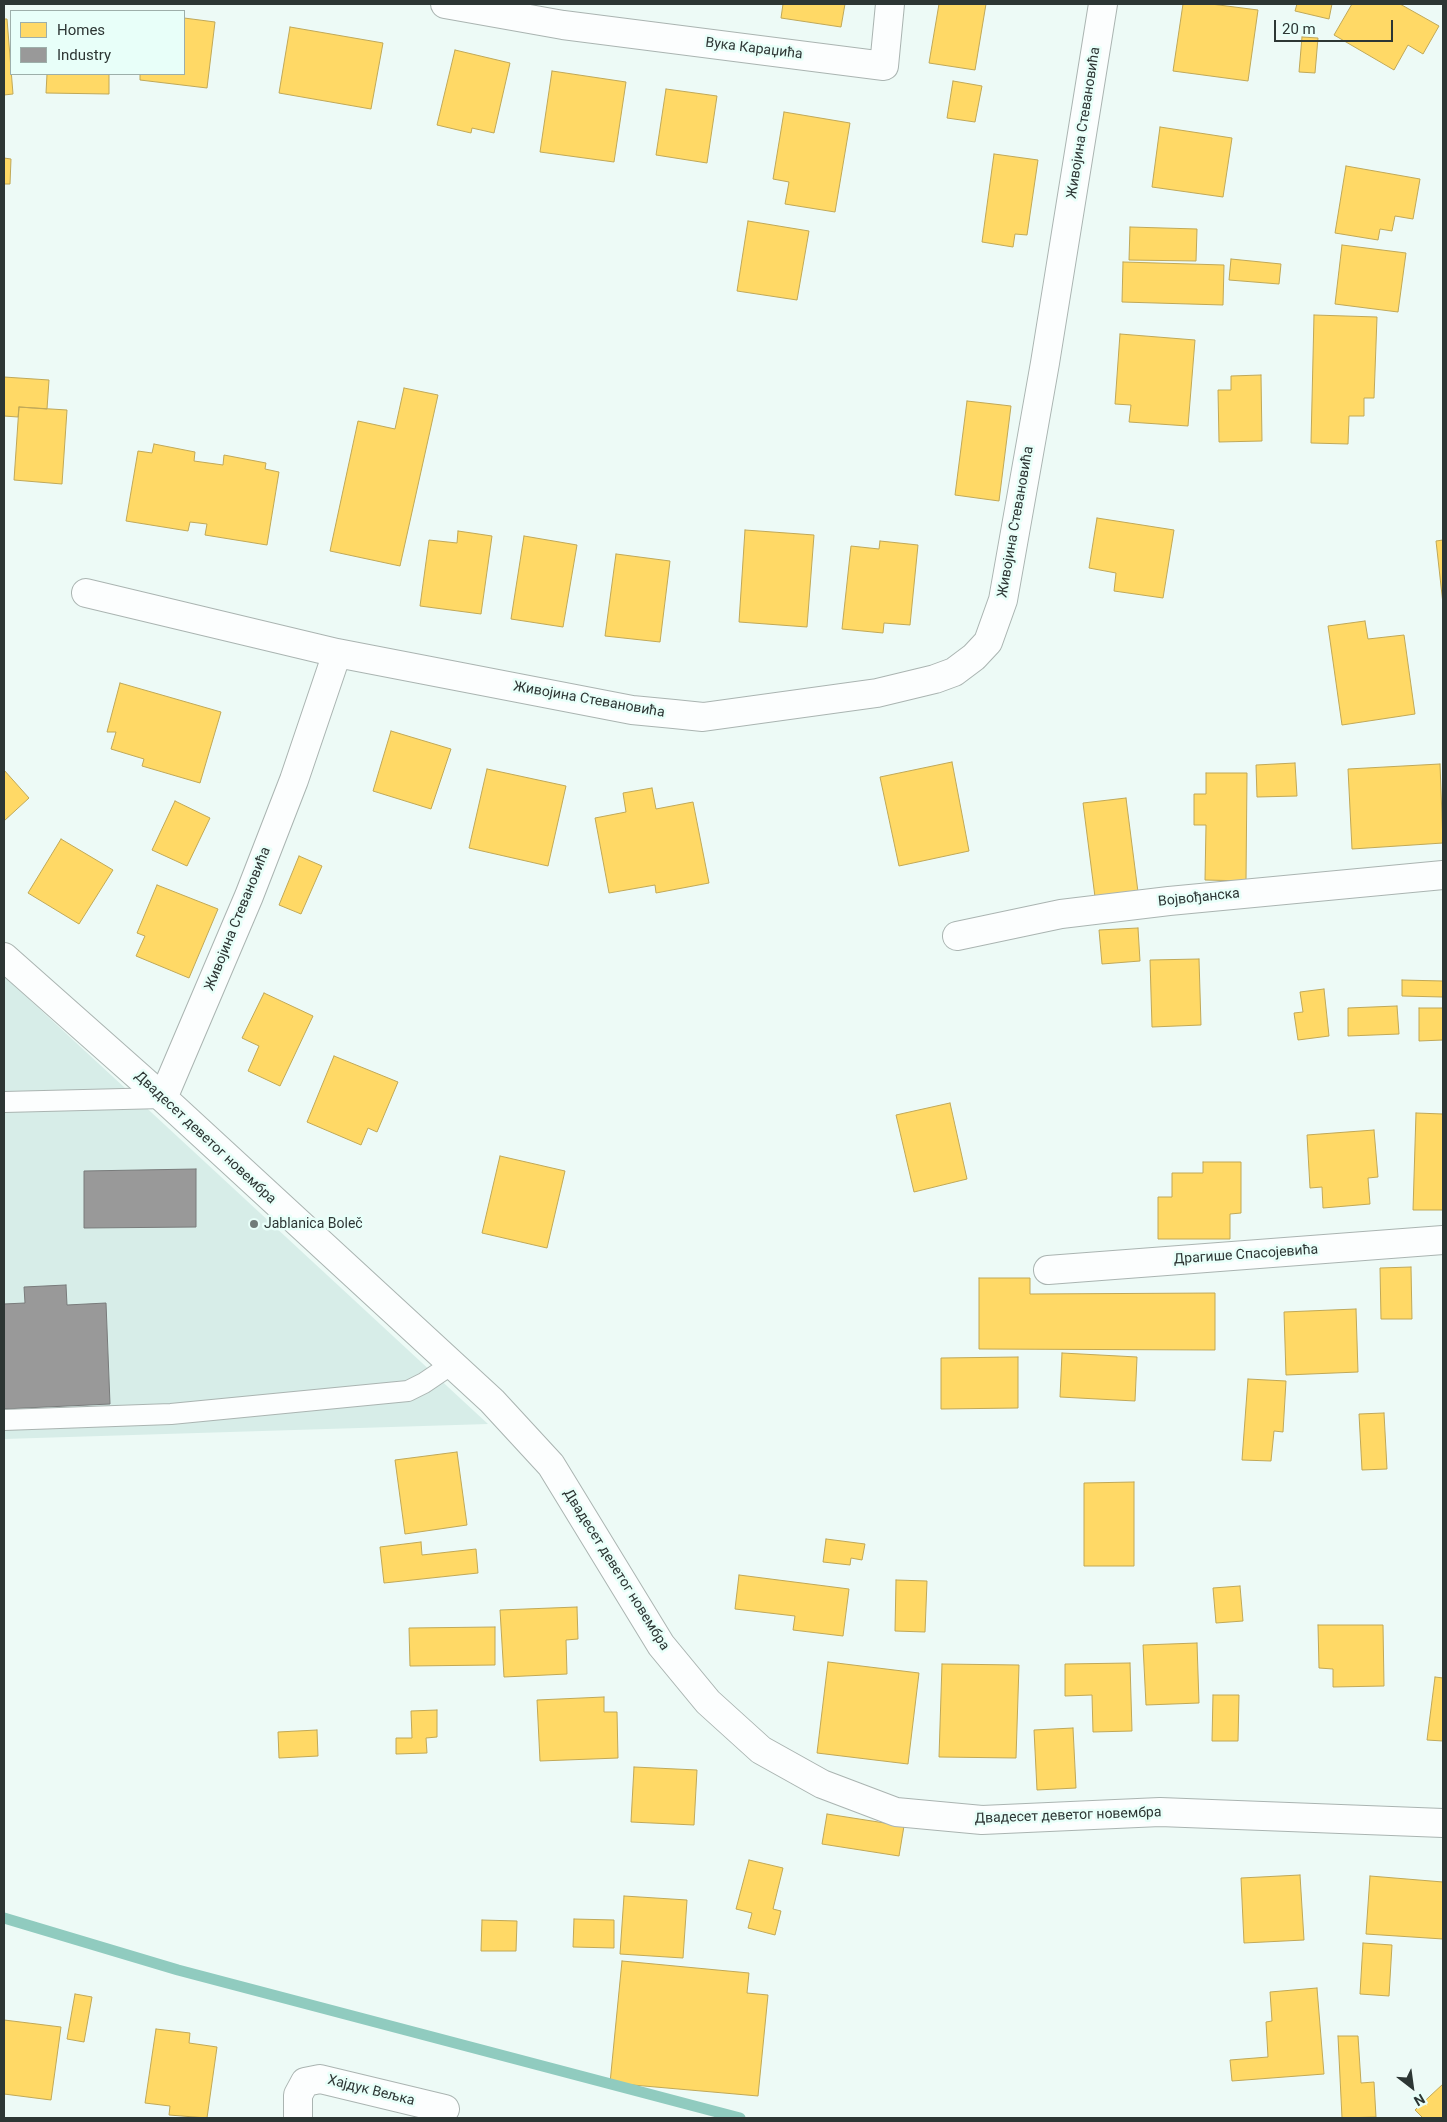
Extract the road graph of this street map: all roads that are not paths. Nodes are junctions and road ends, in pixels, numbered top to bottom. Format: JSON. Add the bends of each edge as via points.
{"nodes":[{"id":1,"x":445,"y":4,"type":"edge"},
{"id":2,"x":890,"y":4,"type":"edge"},
{"id":3,"x":1103,"y":4,"type":"edge"},
{"id":4,"x":565,"y":14,"type":"edge"},
{"id":5,"x":86,"y":593,"type":"dead end"},
{"id":6,"x":338,"y":653,"type":"junction"},
{"id":7,"x":1443,"y":875,"type":"edge"},
{"id":8,"x":957,"y":936,"type":"dead end"},
{"id":9,"x":4,"y":957,"type":"edge"},
{"id":10,"x":163,"y":1098,"type":"junction"},
{"id":11,"x":4,"y":1102,"type":"edge"},
{"id":12,"x":1443,"y":1240,"type":"edge"},
{"id":13,"x":1048,"y":1270,"type":"dead end"},
{"id":14,"x":452,"y":1364,"type":"junction"},
{"id":15,"x":4,"y":1420,"type":"edge"},
{"id":16,"x":1443,"y":1823,"type":"edge"},
{"id":17,"x":445,"y":2109,"type":"dead end"},
{"id":18,"x":298,"y":2118,"type":"edge"}],
"edges":[{"from":1,"to":4,"type":"street","name":"Вука Караџића"},
{"from":2,"to":4,"type":"street","name":"Вука Караџића","via":[[884,66]]},
{"from":3,"to":6,"type":"street","name":"Живојина Стевановића","via":[[1003,600],[988,642],[974,657],[954,672],[877,693],[703,717],[632,710]]},
{"from":5,"to":6,"type":"street","name":"Живојина Стевановића"},
{"from":6,"to":10,"type":"street","name":"Живојина Стевановића","via":[[249,896]]},
{"from":7,"to":8,"type":"street","name":"Војвођанска","via":[[1061,914]]},
{"from":9,"to":10,"type":"street","name":"Двадесет деветог новембра"},
{"from":10,"to":11,"type":"lane"},
{"from":10,"to":14,"type":"street","name":"Двадесет деветог новембра"},
{"from":12,"to":13,"type":"street","name":"Драгише Спасојевића"},
{"from":14,"to":15,"type":"lane","via":[[408,1391],[171,1414]]},
{"from":14,"to":16,"type":"street","name":"Двадесет деветог новембра","via":[[492,1401],[551,1465],[661,1645],[708,1702],[760,1750],[822,1784],[896,1812],[982,1820],[1160,1812]]},
{"from":17,"to":18,"type":"street","name":"Хајдук Вељка","via":[[320,2079],[305,2082],[298,2095]]}]}
